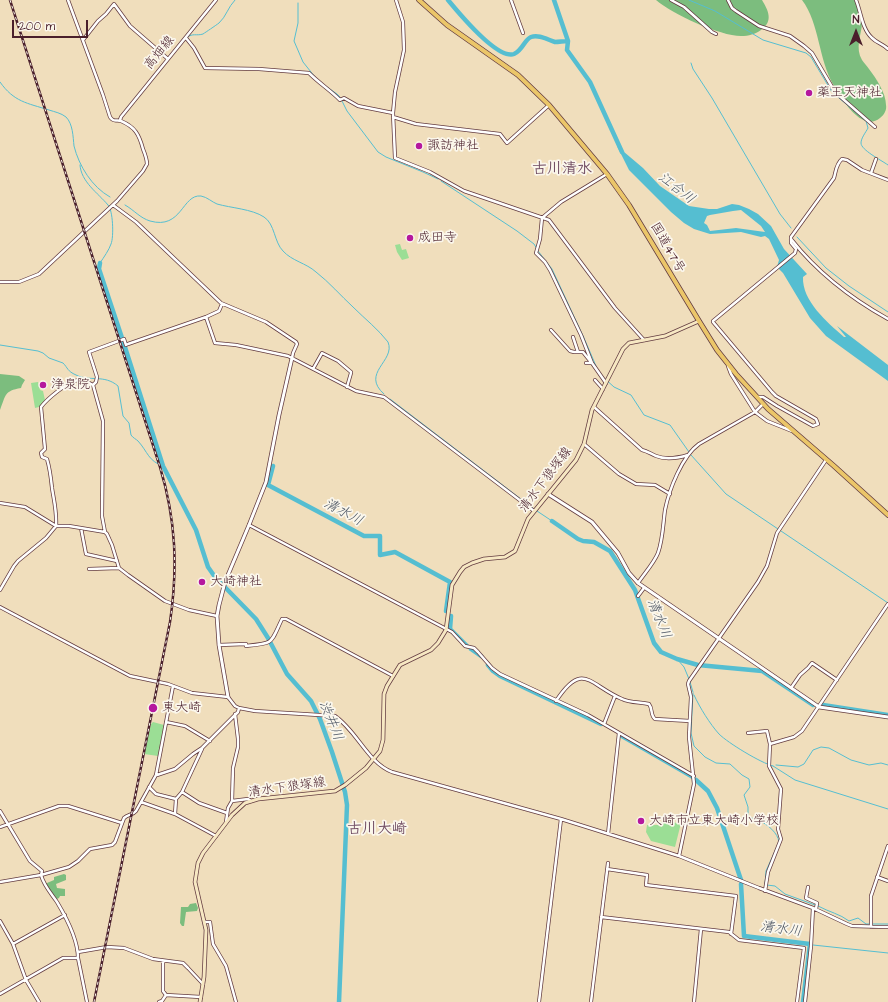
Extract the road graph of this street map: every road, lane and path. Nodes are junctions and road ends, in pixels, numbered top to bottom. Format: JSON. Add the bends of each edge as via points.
{"nodes":[{"id":1,"x":68,"y":0,"type":"edge"},
{"id":2,"x":216,"y":0,"type":"edge"},
{"id":3,"x":396,"y":0,"type":"edge"},
{"id":4,"x":419,"y":0,"type":"edge"},
{"id":5,"x":511,"y":0,"type":"edge"},
{"id":6,"x":671,"y":0,"type":"edge"},
{"id":7,"x":728,"y":0,"type":"edge"},
{"id":8,"x":856,"y":0,"type":"edge"},
{"id":9,"x":523,"y":33,"type":"dead end"},
{"id":10,"x":716,"y":34,"type":"dead end"},
{"id":11,"x":186,"y":38,"type":"junction"},
{"id":12,"x":83,"y":41,"type":"junction"},
{"id":13,"x":888,"y":49,"type":"edge"},
{"id":14,"x":168,"y":59,"type":"junction"},
{"id":15,"x":549,"y":105,"type":"junction"},
{"id":16,"x":393,"y":113,"type":"junction"},
{"id":17,"x":393,"y":117,"type":"junction"},
{"id":18,"x":120,"y":120,"type":"junction"},
{"id":19,"x":876,"y":127,"type":"dead end"},
{"id":20,"x":876,"y":159,"type":"dead end"},
{"id":21,"x":871,"y":173,"type":"junction"},
{"id":22,"x":607,"y":174,"type":"junction"},
{"id":23,"x":888,"y":180,"type":"edge"},
{"id":24,"x":111,"y":207,"type":"junction"},
{"id":25,"x":542,"y":218,"type":"junction"},
{"id":26,"x":791,"y":239,"type":"junction"},
{"id":27,"x":0,"y":282,"type":"edge"},
{"id":28,"x":222,"y":304,"type":"junction"},
{"id":29,"x":206,"y":317,"type":"junction"},
{"id":30,"x":888,"y":319,"type":"edge"},
{"id":31,"x":699,"y":321,"type":"junction"},
{"id":32,"x":551,"y":330,"type":"dead end"},
{"id":33,"x":573,"y":337,"type":"dead end"},
{"id":34,"x":644,"y":340,"type":"junction"},
{"id":35,"x":578,"y":352,"type":"junction"},
{"id":36,"x":292,"y":358,"type":"junction"},
{"id":37,"x":586,"y":363,"type":"dead end"},
{"id":38,"x":592,"y":363,"type":"junction"},
{"id":39,"x":728,"y":364,"type":"junction"},
{"id":40,"x":314,"y":369,"type":"junction"},
{"id":41,"x":595,"y":380,"type":"dead end"},
{"id":42,"x":607,"y":382,"type":"junction"},
{"id":43,"x":93,"y":385,"type":"junction"},
{"id":44,"x":347,"y":387,"type":"junction"},
{"id":45,"x":603,"y":389,"type":"junction"},
{"id":46,"x":756,"y":397,"type":"junction"},
{"id":47,"x":763,"y":404,"type":"junction"},
{"id":48,"x":594,"y":407,"type":"junction"},
{"id":49,"x":755,"y":412,"type":"junction"},
{"id":50,"x":794,"y":432,"type":"junction"},
{"id":51,"x":584,"y":444,"type":"junction"},
{"id":52,"x":689,"y":453,"type":"junction"},
{"id":53,"x":827,"y":459,"type":"junction"},
{"id":54,"x":548,"y":494,"type":"junction"},
{"id":55,"x":670,"y":494,"type":"junction"},
{"id":56,"x":0,"y":503,"type":"edge"},
{"id":57,"x":535,"y":510,"type":"junction"},
{"id":58,"x":888,"y":514,"type":"edge"},
{"id":59,"x":249,"y":525,"type":"junction"},
{"id":60,"x":56,"y":526,"type":"junction"},
{"id":61,"x":81,"y":528,"type":"junction"},
{"id":62,"x":105,"y":532,"type":"junction"},
{"id":63,"x":117,"y":561,"type":"junction"},
{"id":64,"x":119,"y":568,"type":"junction"},
{"id":65,"x":89,"y":569,"type":"dead end"},
{"id":66,"x":638,"y":583,"type":"junction"},
{"id":67,"x":644,"y":588,"type":"junction"},
{"id":68,"x":0,"y":590,"type":"edge"},
{"id":69,"x":638,"y":596,"type":"dead end"},
{"id":70,"x":888,"y":604,"type":"edge"},
{"id":71,"x":0,"y":607,"type":"edge"},
{"id":72,"x":217,"y":616,"type":"junction"},
{"id":73,"x":446,"y":630,"type":"junction"},
{"id":74,"x":719,"y":639,"type":"junction"},
{"id":75,"x":219,"y":645,"type":"junction"},
{"id":76,"x":393,"y":676,"type":"junction"},
{"id":77,"x":837,"y":680,"type":"junction"},
{"id":78,"x":173,"y":686,"type":"junction"},
{"id":79,"x":791,"y":688,"type":"junction"},
{"id":80,"x":615,"y":696,"type":"junction"},
{"id":81,"x":228,"y":697,"type":"junction"},
{"id":82,"x":556,"y":701,"type":"junction"},
{"id":83,"x":819,"y":707,"type":"junction"},
{"id":84,"x":239,"y":708,"type":"junction"},
{"id":85,"x":235,"y":714,"type":"junction"},
{"id":86,"x":888,"y":717,"type":"edge"},
{"id":87,"x":690,"y":721,"type":"junction"},
{"id":88,"x":166,"y":722,"type":"junction"},
{"id":89,"x":604,"y":724,"type":"junction"},
{"id":90,"x":748,"y":732,"type":"dead end"},
{"id":91,"x":619,"y":733,"type":"junction"},
{"id":92,"x":210,"y":741,"type":"junction"},
{"id":93,"x":770,"y":744,"type":"junction"},
{"id":94,"x":202,"y":748,"type":"junction"},
{"id":95,"x":375,"y":759,"type":"junction"},
{"id":96,"x":156,"y":775,"type":"junction"},
{"id":97,"x":694,"y":776,"type":"junction"},
{"id":98,"x":149,"y":787,"type":"junction"},
{"id":99,"x":182,"y":792,"type":"junction"},
{"id":100,"x":176,"y":799,"type":"junction"},
{"id":101,"x":232,"y":801,"type":"junction"},
{"id":102,"x":251,"y":801,"type":"junction"},
{"id":103,"x":141,"y":802,"type":"junction"},
{"id":104,"x":0,"y":810,"type":"edge"},
{"id":105,"x":174,"y":814,"type":"junction"},
{"id":106,"x":227,"y":814,"type":"junction"},
{"id":107,"x":561,"y":820,"type":"junction"},
{"id":108,"x":226,"y":822,"type":"junction"},
{"id":109,"x":122,"y":823,"type":"junction"},
{"id":110,"x":7,"y":825,"type":"junction"},
{"id":111,"x":0,"y":827,"type":"edge"},
{"id":112,"x":608,"y":834,"type":"junction"},
{"id":113,"x":216,"y":836,"type":"junction"},
{"id":114,"x":888,"y":846,"type":"edge"},
{"id":115,"x":679,"y":856,"type":"junction"},
{"id":116,"x":608,"y":863,"type":"dead end"},
{"id":117,"x":607,"y":869,"type":"junction"},
{"id":118,"x":42,"y":875,"type":"junction"},
{"id":119,"x":877,"y":877,"type":"junction"},
{"id":120,"x":888,"y":881,"type":"edge"},
{"id":121,"x":0,"y":882,"type":"edge"},
{"id":122,"x":808,"y":887,"type":"dead end"},
{"id":123,"x":765,"y":891,"type":"junction"},
{"id":124,"x":815,"y":907,"type":"junction"},
{"id":125,"x":65,"y":915,"type":"junction"},
{"id":126,"x":602,"y":917,"type":"junction"},
{"id":127,"x":0,"y":921,"type":"edge"},
{"id":128,"x":205,"y":922,"type":"junction"},
{"id":129,"x":871,"y":925,"type":"junction"},
{"id":130,"x":888,"y":927,"type":"edge"},
{"id":131,"x":701,"y":929,"type":"junction"},
{"id":132,"x":731,"y":934,"type":"junction"},
{"id":133,"x":13,"y":944,"type":"junction"},
{"id":134,"x":78,"y":952,"type":"junction"},
{"id":135,"x":78,"y":958,"type":"junction"},
{"id":136,"x":163,"y":961,"type":"junction"},
{"id":137,"x":26,"y":980,"type":"junction"},
{"id":138,"x":203,"y":984,"type":"junction"},
{"id":139,"x":0,"y":994,"type":"edge"},
{"id":140,"x":166,"y":995,"type":"junction"},
{"id":141,"x":201,"y":997,"type":"junction"},
{"id":142,"x":39,"y":1002,"type":"edge"},
{"id":143,"x":87,"y":1002,"type":"edge"},
{"id":144,"x":159,"y":1002,"type":"edge"},
{"id":145,"x":200,"y":1002,"type":"edge"},
{"id":146,"x":236,"y":1002,"type":"edge"},
{"id":147,"x":539,"y":1002,"type":"edge"},
{"id":148,"x":591,"y":1002,"type":"edge"},
{"id":149,"x":694,"y":1002,"type":"edge"},
{"id":150,"x":797,"y":1002,"type":"edge"},
{"id":151,"x":805,"y":1002,"type":"edge"}],
"edges":[{"from":1,"to":12,"type":"street"},
{"from":2,"to":11,"type":"street","name":"高畑線"},
{"from":3,"to":16,"type":"street","via":[[403,22],[404,50]]},
{"from":4,"to":15,"type":"highway","name":"国道47号","via":[[447,25],[518,75]]},
{"from":5,"to":9,"type":"street"},
{"from":6,"to":10,"type":"street","via":[[684,7]]},
{"from":7,"to":19,"type":"street","via":[[732,8],[759,26],[790,36],[804,46],[812,53],[835,92]]},
{"from":8,"to":13,"type":"street","via":[[867,31],[872,38]]},
{"from":11,"to":14,"type":"street","name":"高畑線"},
{"from":11,"to":16,"type":"street","via":[[205,68],[308,72],[340,100],[344,98],[358,106]]},
{"from":12,"to":14,"type":"street","via":[[114,4],[130,26]]},
{"from":12,"to":18,"type":"street","via":[[110,117],[115,121]]},
{"from":14,"to":18,"type":"street","name":"高畑線"},
{"from":15,"to":17,"type":"street","via":[[507,143],[500,134],[416,124]]},
{"from":15,"to":22,"type":"highway","name":"国道47号"},
{"from":16,"to":17,"type":"street"},
{"from":17,"to":25,"type":"street","via":[[395,158],[430,172],[464,191]]},
{"from":18,"to":24,"type":"street","via":[[131,126],[138,134],[147,164]]},
{"from":20,"to":21,"type":"street"},
{"from":21,"to":23,"type":"street"},
{"from":21,"to":26,"type":"street","via":[[844,159],[840,160],[834,178]]},
{"from":22,"to":25,"type":"street","via":[[561,202]]},
{"from":22,"to":31,"type":"highway","name":"国道47号","via":[[643,227]]},
{"from":24,"to":27,"type":"street","via":[[39,274],[19,282]]},
{"from":24,"to":28,"type":"street","via":[[136,222]]},
{"from":25,"to":34,"type":"street","via":[[552,223],[615,308]]},
{"from":25,"to":38,"type":"street","via":[[536,253],[550,270]]},
{"from":26,"to":30,"type":"street","via":[[816,266],[840,286]]},
{"from":26,"to":46,"type":"street","via":[[796,249],[795,253],[713,322],[776,396],[816,419],[818,424],[813,426],[763,397]]},
{"from":28,"to":29,"type":"street","via":[[219,312]]},
{"from":28,"to":36,"type":"street","via":[[266,322],[296,342]]},
{"from":29,"to":36,"type":"street","via":[[214,343]]},
{"from":29,"to":43,"type":"street","via":[[126,345],[124,339],[90,351],[96,379]]},
{"from":31,"to":34,"type":"main road","name":"清水下狼塚線","via":[[665,336]]},
{"from":31,"to":39,"type":"highway","name":"国道47号"},
{"from":32,"to":35,"type":"street","via":[[570,351]]},
{"from":33,"to":35,"type":"street"},
{"from":34,"to":42,"type":"main road","name":"清水下狼塚線","via":[[626,345]]},
{"from":35,"to":38,"type":"street","via":[[584,352]]},
{"from":36,"to":40,"type":"street"},
{"from":36,"to":59,"type":"street","via":[[266,482]]},
{"from":37,"to":38,"type":"street"},
{"from":38,"to":42,"type":"street"},
{"from":39,"to":46,"type":"highway","name":"国道47号"},
{"from":39,"to":49,"type":"street","via":[[731,374]]},
{"from":40,"to":44,"type":"street"},
{"from":40,"to":44,"type":"street","via":[[322,353],[338,361],[351,372]]},
{"from":41,"to":45,"type":"street"},
{"from":42,"to":45,"type":"main road","name":"清水下狼塚線"},
{"from":43,"to":60,"type":"street","via":[[77,380],[53,396],[41,408],[45,449],[41,453],[42,457],[47,459],[51,472],[57,511]]},
{"from":43,"to":62,"type":"street","via":[[104,421],[102,516]]},
{"from":44,"to":57,"type":"street","via":[[384,397]]},
{"from":45,"to":48,"type":"main road","name":"清水下狼塚線"},
{"from":46,"to":47,"type":"highway","name":"国道47号"},
{"from":47,"to":49,"type":"street"},
{"from":47,"to":50,"type":"highway","name":"国道47号"},
{"from":48,"to":51,"type":"main road","name":"清水下狼塚線"},
{"from":48,"to":52,"type":"street","via":[[642,450],[668,458]]},
{"from":49,"to":50,"type":"street","via":[[767,421]]},
{"from":49,"to":52,"type":"street","via":[[699,444]]},
{"from":50,"to":53,"type":"highway","name":"国道47号"},
{"from":51,"to":54,"type":"main road","name":"清水下狼塚線","via":[[576,460]]},
{"from":51,"to":55,"type":"street","via":[[619,474],[636,484],[655,485]]},
{"from":52,"to":55,"type":"street","via":[[676,476]]},
{"from":53,"to":58,"type":"highway","name":"国道47号"},
{"from":53,"to":74,"type":"street","via":[[779,529],[767,566]]},
{"from":54,"to":57,"type":"main road","name":"清水下狼塚線"},
{"from":54,"to":66,"type":"street","via":[[592,522],[618,553]]},
{"from":55,"to":66,"type":"street","via":[[658,554]]},
{"from":56,"to":60,"type":"street","via":[[25,507]]},
{"from":57,"to":73,"type":"main road","name":"清水下狼塚線","via":[[525,524],[517,548],[512,554],[468,564],[460,572],[452,585]]},
{"from":59,"to":72,"type":"street","via":[[223,589]]},
{"from":59,"to":73,"type":"street"},
{"from":60,"to":61,"type":"street"},
{"from":60,"to":68,"type":"street","via":[[14,566]]},
{"from":61,"to":62,"type":"street"},
{"from":61,"to":63,"type":"street","via":[[86,554]]},
{"from":62,"to":63,"type":"street"},
{"from":63,"to":64,"type":"street"},
{"from":64,"to":65,"type":"street"},
{"from":64,"to":72,"type":"street","via":[[165,601]]},
{"from":66,"to":67,"type":"street"},
{"from":67,"to":69,"type":"street"},
{"from":67,"to":74,"type":"street"},
{"from":70,"to":77,"type":"street"},
{"from":71,"to":78,"type":"street","via":[[130,676]]},
{"from":72,"to":75,"type":"street"},
{"from":73,"to":76,"type":"main road","name":"清水下狼塚線","via":[[434,648],[400,665]]},
{"from":73,"to":82,"type":"street","via":[[454,634],[465,646],[474,648],[500,674]]},
{"from":74,"to":79,"type":"street"},
{"from":74,"to":87,"type":"street","via":[[688,684],[691,697]]},
{"from":75,"to":76,"type":"street","via":[[246,646],[268,643],[272,641],[282,619],[286,619]]},
{"from":75,"to":81,"type":"street"},
{"from":76,"to":95,"type":"main road","name":"清水下狼塚線","via":[[384,694],[382,747]]},
{"from":77,"to":79,"type":"street","via":[[812,663]]},
{"from":77,"to":83,"type":"street"},
{"from":78,"to":81,"type":"street","via":[[192,693]]},
{"from":78,"to":88,"type":"street"},
{"from":79,"to":83,"type":"street"},
{"from":80,"to":82,"type":"street","via":[[590,680],[576,679],[564,688]]},
{"from":80,"to":87,"type":"street","via":[[649,704],[655,719]]},
{"from":80,"to":89,"type":"street"},
{"from":81,"to":84,"type":"street"},
{"from":82,"to":89,"type":"street"},
{"from":83,"to":86,"type":"street"},
{"from":83,"to":93,"type":"street","via":[[802,731],[778,743]]},
{"from":84,"to":85,"type":"street"},
{"from":84,"to":95,"type":"street","via":[[332,715],[343,722]]},
{"from":85,"to":92,"type":"street"},
{"from":85,"to":101,"type":"street","via":[[238,747],[233,768]]},
{"from":87,"to":97,"type":"street","via":[[689,737]]},
{"from":88,"to":92,"type":"street","via":[[191,729]]},
{"from":88,"to":96,"type":"street"},
{"from":89,"to":91,"type":"street"},
{"from":90,"to":93,"type":"street","via":[[766,731]]},
{"from":91,"to":97,"type":"street"},
{"from":91,"to":112,"type":"street"},
{"from":92,"to":94,"type":"street"},
{"from":93,"to":123,"type":"street","via":[[769,765],[781,789],[778,829],[781,839],[768,872]]},
{"from":94,"to":96,"type":"street","via":[[175,769]]},
{"from":94,"to":99,"type":"street"},
{"from":95,"to":102,"type":"main road","name":"清水下狼塚線","via":[[343,786],[330,792]]},
{"from":95,"to":107,"type":"street","via":[[383,768],[392,772]]},
{"from":96,"to":98,"type":"street"},
{"from":97,"to":115,"type":"street"},
{"from":98,"to":100,"type":"street","via":[[156,794]]},
{"from":98,"to":103,"type":"street"},
{"from":99,"to":100,"type":"street"},
{"from":99,"to":106,"type":"street","via":[[199,803]]},
{"from":100,"to":105,"type":"street"},
{"from":101,"to":102,"type":"street"},
{"from":101,"to":106,"type":"street"},
{"from":102,"to":108,"type":"main road","name":"清水下狼塚線","via":[[240,806]]},
{"from":103,"to":105,"type":"street"},
{"from":103,"to":109,"type":"street","via":[[134,814],[127,816]]},
{"from":104,"to":110,"type":"street"},
{"from":105,"to":113,"type":"street"},
{"from":106,"to":108,"type":"street"},
{"from":107,"to":112,"type":"street"},
{"from":107,"to":147,"type":"street"},
{"from":108,"to":113,"type":"main road","name":"清水下狼塚線"},
{"from":109,"to":110,"type":"street","via":[[68,806],[59,806]]},
{"from":109,"to":118,"type":"street","via":[[112,845],[90,849],[73,865]]},
{"from":110,"to":111,"type":"street"},
{"from":110,"to":118,"type":"street","via":[[30,861],[42,871]]},
{"from":112,"to":115,"type":"street"},
{"from":113,"to":128,"type":"main road","name":"清水下狼塚線","via":[[200,858],[195,875]]},
{"from":114,"to":119,"type":"street"},
{"from":115,"to":123,"type":"street"},
{"from":116,"to":117,"type":"street"},
{"from":117,"to":126,"type":"street"},
{"from":117,"to":132,"type":"street","via":[[647,875],[646,885],[736,896]]},
{"from":118,"to":121,"type":"street"},
{"from":118,"to":125,"type":"street","via":[[45,886]]},
{"from":119,"to":120,"type":"street"},
{"from":119,"to":129,"type":"street","via":[[870,896]]},
{"from":122,"to":124,"type":"street","via":[[806,898],[817,902]]},
{"from":123,"to":124,"type":"street"},
{"from":124,"to":129,"type":"street","via":[[852,926]]},
{"from":124,"to":151,"type":"street"},
{"from":125,"to":133,"type":"street"},
{"from":125,"to":134,"type":"street"},
{"from":126,"to":131,"type":"street"},
{"from":126,"to":148,"type":"street"},
{"from":127,"to":133,"type":"street"},
{"from":128,"to":138,"type":"main road","name":"清水下狼塚線"},
{"from":128,"to":146,"type":"street","via":[[210,922],[212,926],[213,944],[226,966]]},
{"from":129,"to":130,"type":"street"},
{"from":131,"to":132,"type":"street"},
{"from":131,"to":149,"type":"street"},
{"from":132,"to":150,"type":"street","via":[[739,940],[804,948]]},
{"from":133,"to":137,"type":"street"},
{"from":134,"to":135,"type":"street"},
{"from":134,"to":136,"type":"street","via":[[120,947]]},
{"from":135,"to":137,"type":"street","via":[[63,958]]},
{"from":135,"to":143,"type":"street"},
{"from":136,"to":138,"type":"street","via":[[183,964]]},
{"from":136,"to":140,"type":"street","via":[[163,991]]},
{"from":137,"to":139,"type":"street"},
{"from":137,"to":142,"type":"street"},
{"from":138,"to":141,"type":"main road","name":"清水下狼塚線"},
{"from":140,"to":141,"type":"street"},
{"from":140,"to":144,"type":"street"},
{"from":141,"to":145,"type":"main road","name":"清水下狼塚線"}]}
